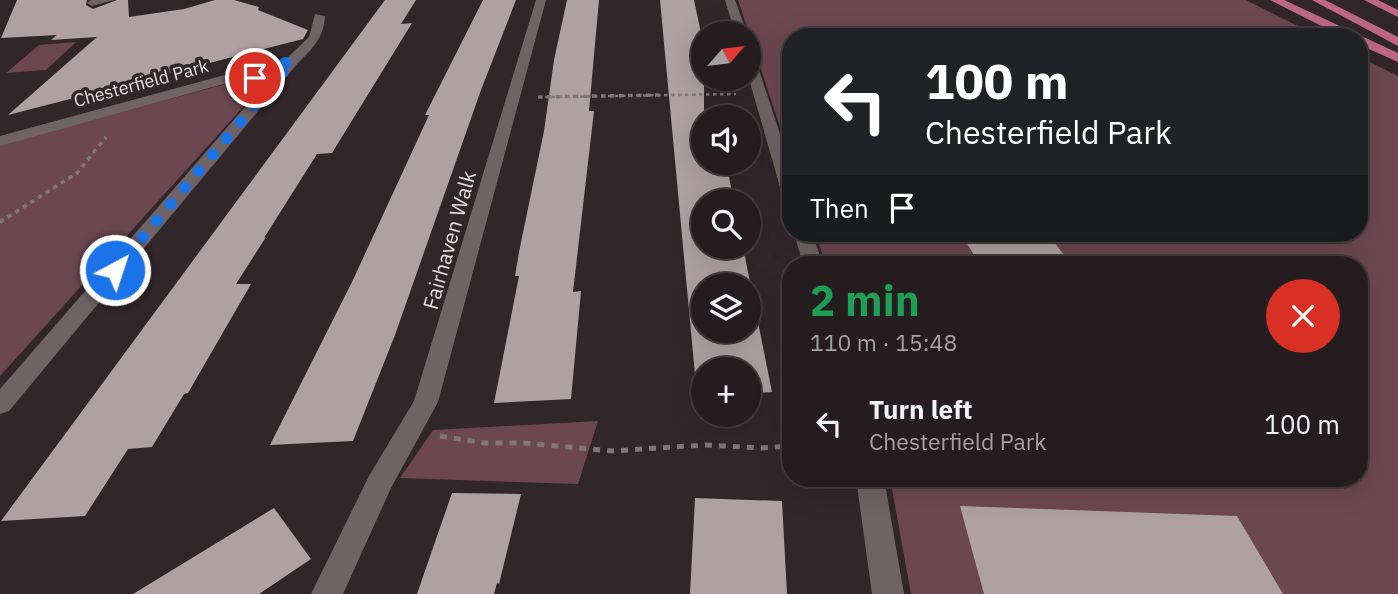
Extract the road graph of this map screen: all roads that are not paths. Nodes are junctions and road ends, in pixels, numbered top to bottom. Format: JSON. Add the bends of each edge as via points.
{"nodes":[{"id":1,"x":110,"y":0,"type":"edge"},
{"id":2,"x":541,"y":0,"type":"edge"},
{"id":3,"x":730,"y":0,"type":"edge"},
{"id":4,"x":1275,"y":0,"type":"edge"},
{"id":5,"x":1317,"y":0,"type":"edge"},
{"id":6,"x":1369,"y":0,"type":"edge"},
{"id":7,"x":92,"y":3,"type":"dead end"},
{"id":8,"x":1398,"y":14,"type":"edge"},
{"id":9,"x":320,"y":16,"type":"dead end"},
{"id":10,"x":737,"y":21,"type":"edge"},
{"id":11,"x":1334,"y":28,"type":"edge"},
{"id":12,"x":1398,"y":42,"type":"edge"},
{"id":13,"x":1368,"y":44,"type":"edge"},
{"id":14,"x":1398,"y":58,"type":"edge"},
{"id":15,"x":292,"y":61,"type":"junction"},
{"id":16,"x":760,"y":91,"type":"edge"},
{"id":17,"x":0,"y":141,"type":"edge"},
{"id":18,"x":782,"y":164,"type":"edge"},
{"id":19,"x":0,"y":405,"type":"edge"},
{"id":20,"x":871,"y":487,"type":"edge"},
{"id":21,"x":327,"y":594,"type":"edge"},
{"id":22,"x":888,"y":594,"type":"edge"}],
"edges":[{"from":1,"to":7,"type":"street"},
{"from":2,"to":21,"type":"street","name":"Fairhaven Walk","via":[[426,402],[379,484]]},
{"from":3,"to":10,"type":"street"},
{"from":4,"to":11,"type":"main road"},
{"from":5,"to":12,"type":"main road"},
{"from":6,"to":8,"type":"main road"},
{"from":9,"to":15,"type":"street","via":[[319,32]]},
{"from":13,"to":14,"type":"main road"},
{"from":15,"to":17,"type":"street","name":"Chesterfield Park"},
{"from":15,"to":19,"type":"street"},
{"from":16,"to":18,"type":"street"},
{"from":20,"to":22,"type":"street"}]}
